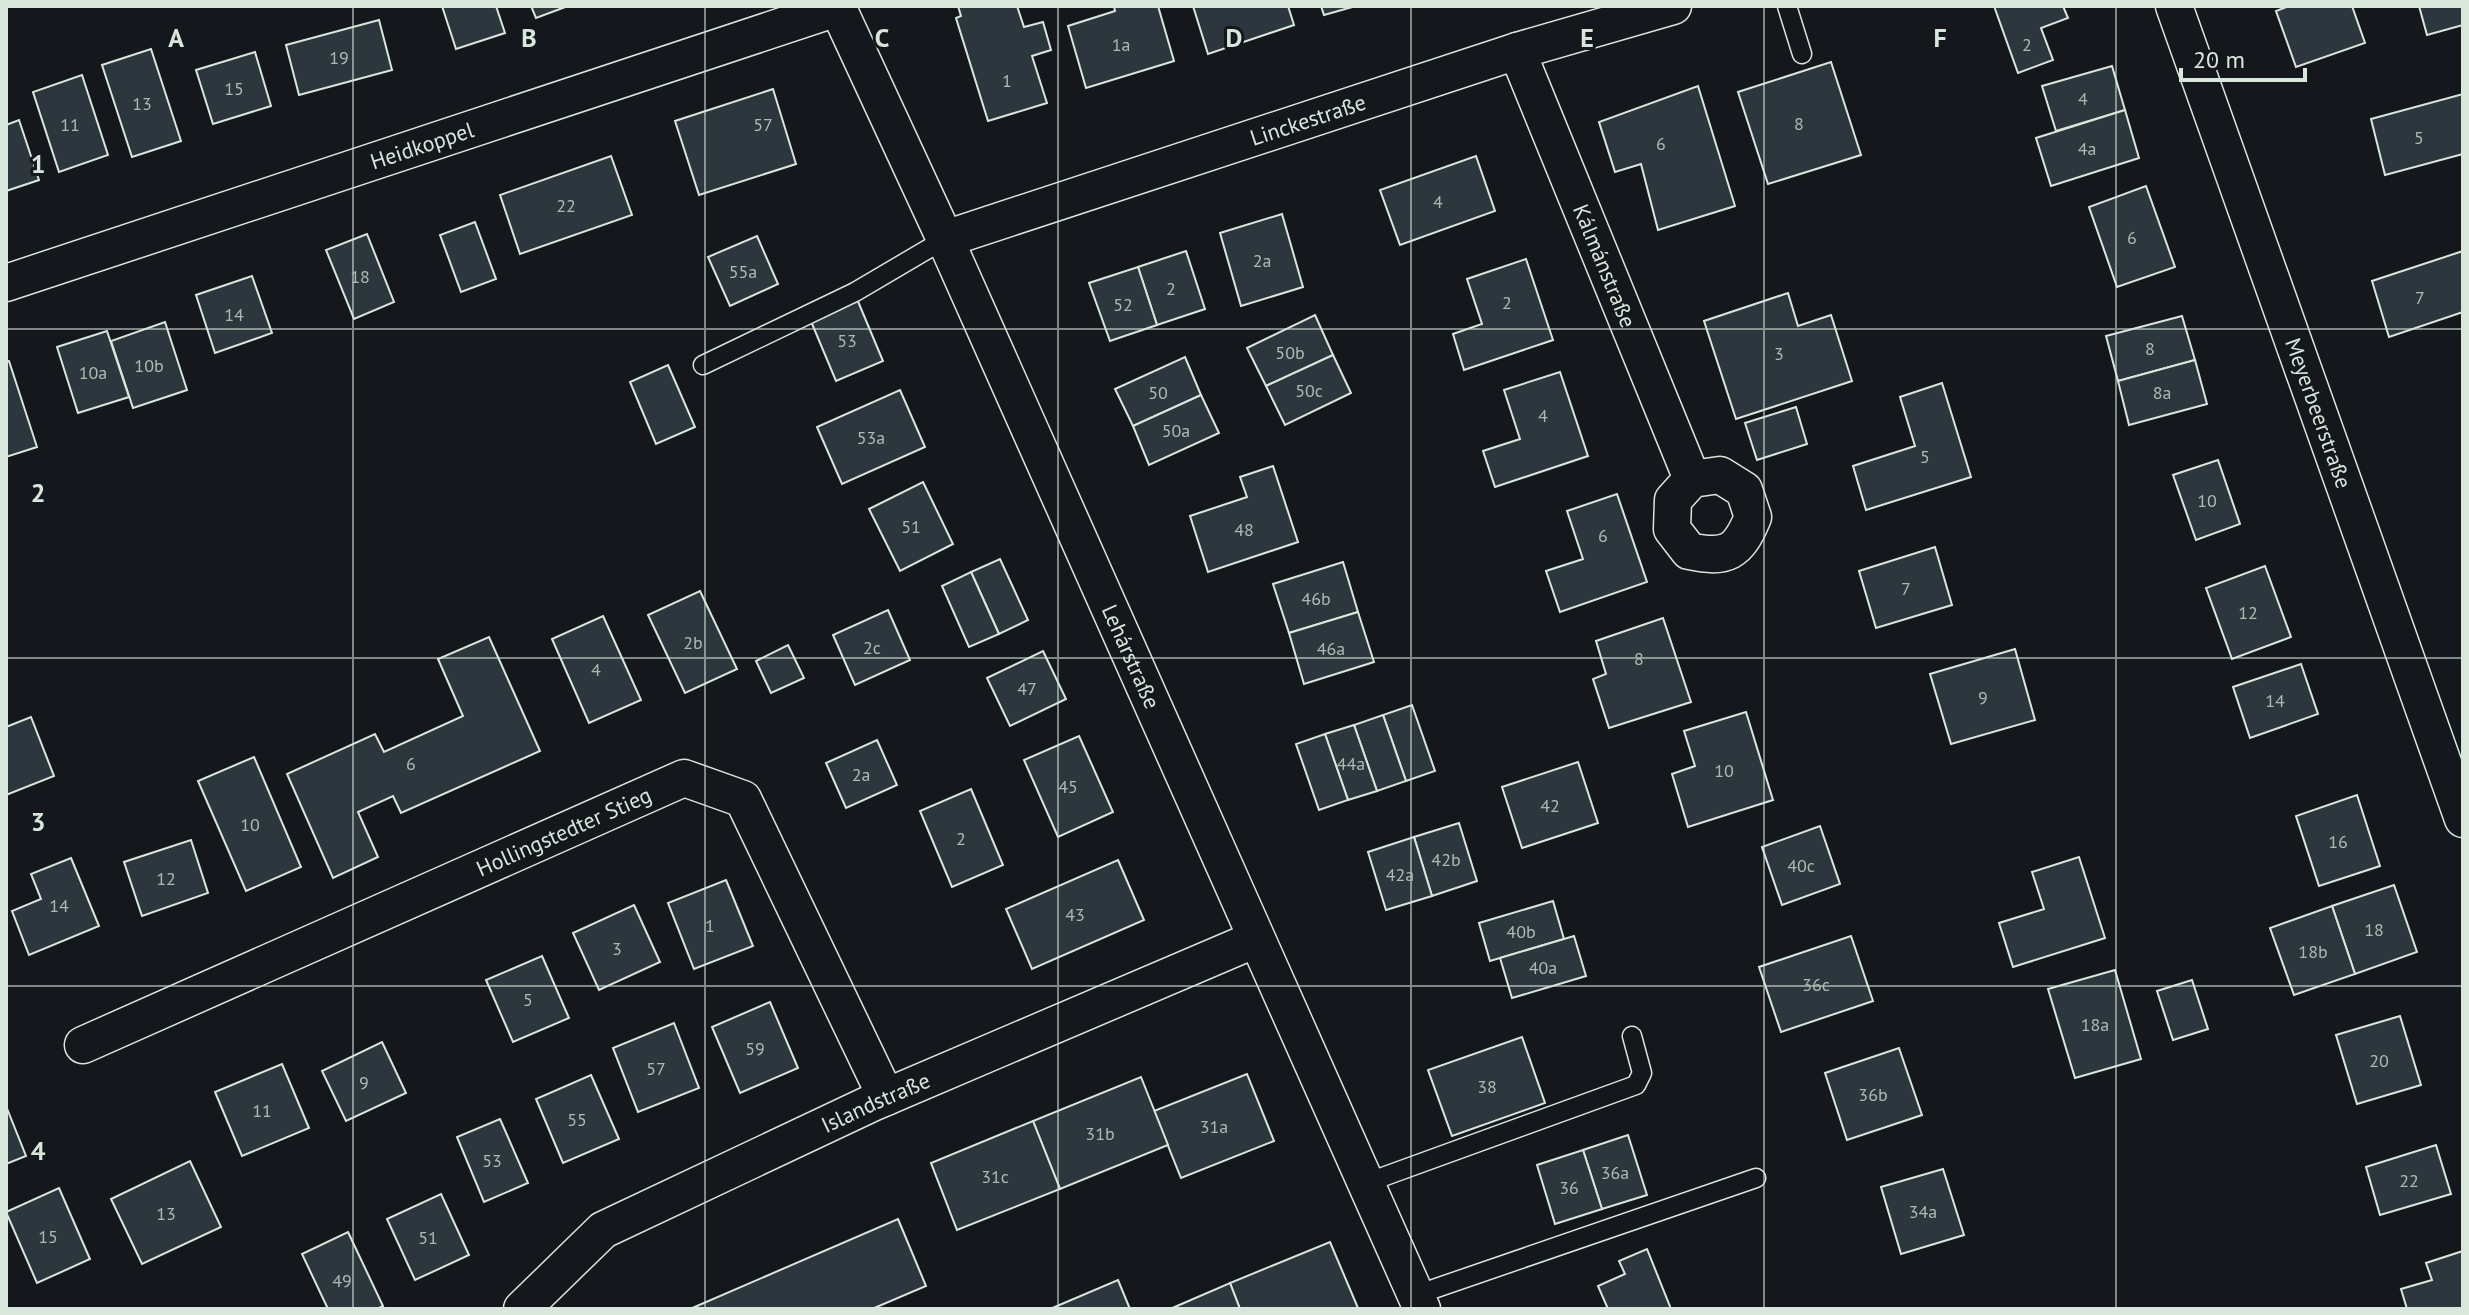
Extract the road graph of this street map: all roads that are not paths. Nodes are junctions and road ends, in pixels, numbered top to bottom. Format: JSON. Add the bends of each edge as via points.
{"nodes":[{"id":1,"x":1673,"y":6,"type":"edge"},
{"id":2,"x":1787,"y":6,"type":"edge"},
{"id":3,"x":2174,"y":6,"type":"edge"},
{"id":4,"x":837,"y":7,"type":"edge"},
{"id":5,"x":1517,"y":51,"type":"junction"},
{"id":6,"x":1802,"y":54,"type":"dead end"},
{"id":7,"x":945,"y":239,"type":"junction"},
{"id":8,"x":6,"y":283,"type":"edge"},
{"id":9,"x":703,"y":365,"type":"dead end"},
{"id":10,"x":1692,"y":479,"type":"dead end"},
{"id":11,"x":2463,"y":819,"type":"edge"},
{"id":12,"x":1256,"y":939,"type":"junction"},
{"id":13,"x":1632,"y":1036,"type":"dead end"},
{"id":14,"x":83,"y":1045,"type":"dead end"},
{"id":15,"x":886,"y":1097,"type":"junction"},
{"id":16,"x":1756,"y":1178,"type":"dead end"},
{"id":17,"x":1366,"y":1183,"type":"junction"},
{"id":18,"x":1419,"y":1302,"type":"edge"},
{"id":19,"x":522,"y":1309,"type":"edge"}],
"edges":[{"from":1,"to":5,"type":"street","name":"Linckestraße"},
{"from":2,"to":6,"type":"lane"},
{"from":3,"to":11,"type":"street","name":"Meyerbeerstraße"},
{"from":4,"to":7,"type":"street","name":"Lehárstraße"},
{"from":4,"to":8,"type":"street","name":"Heidkoppel"},
{"from":5,"to":7,"type":"street","name":"Linckestraße"},
{"from":5,"to":10,"type":"street","name":"Kálmánstraße"},
{"from":7,"to":9,"type":"lane","via":[[855,292]]},
{"from":7,"to":12,"type":"street","name":"Lehárstraße"},
{"from":12,"to":15,"type":"street","name":"Islandstraße"},
{"from":12,"to":17,"type":"street","name":"Lehárstraße"},
{"from":13,"to":17,"type":"lane","via":[[1642,1073],[1636,1085]]},
{"from":14,"to":15,"type":"street","name":"Hollingstedter Stieg","via":[[684,778],[743,799]]},
{"from":15,"to":19,"type":"street","name":"Islandstraße","via":[[603,1230]]},
{"from":16,"to":18,"type":"lane"},
{"from":17,"to":18,"type":"street","name":"Lehárstraße"}]}
